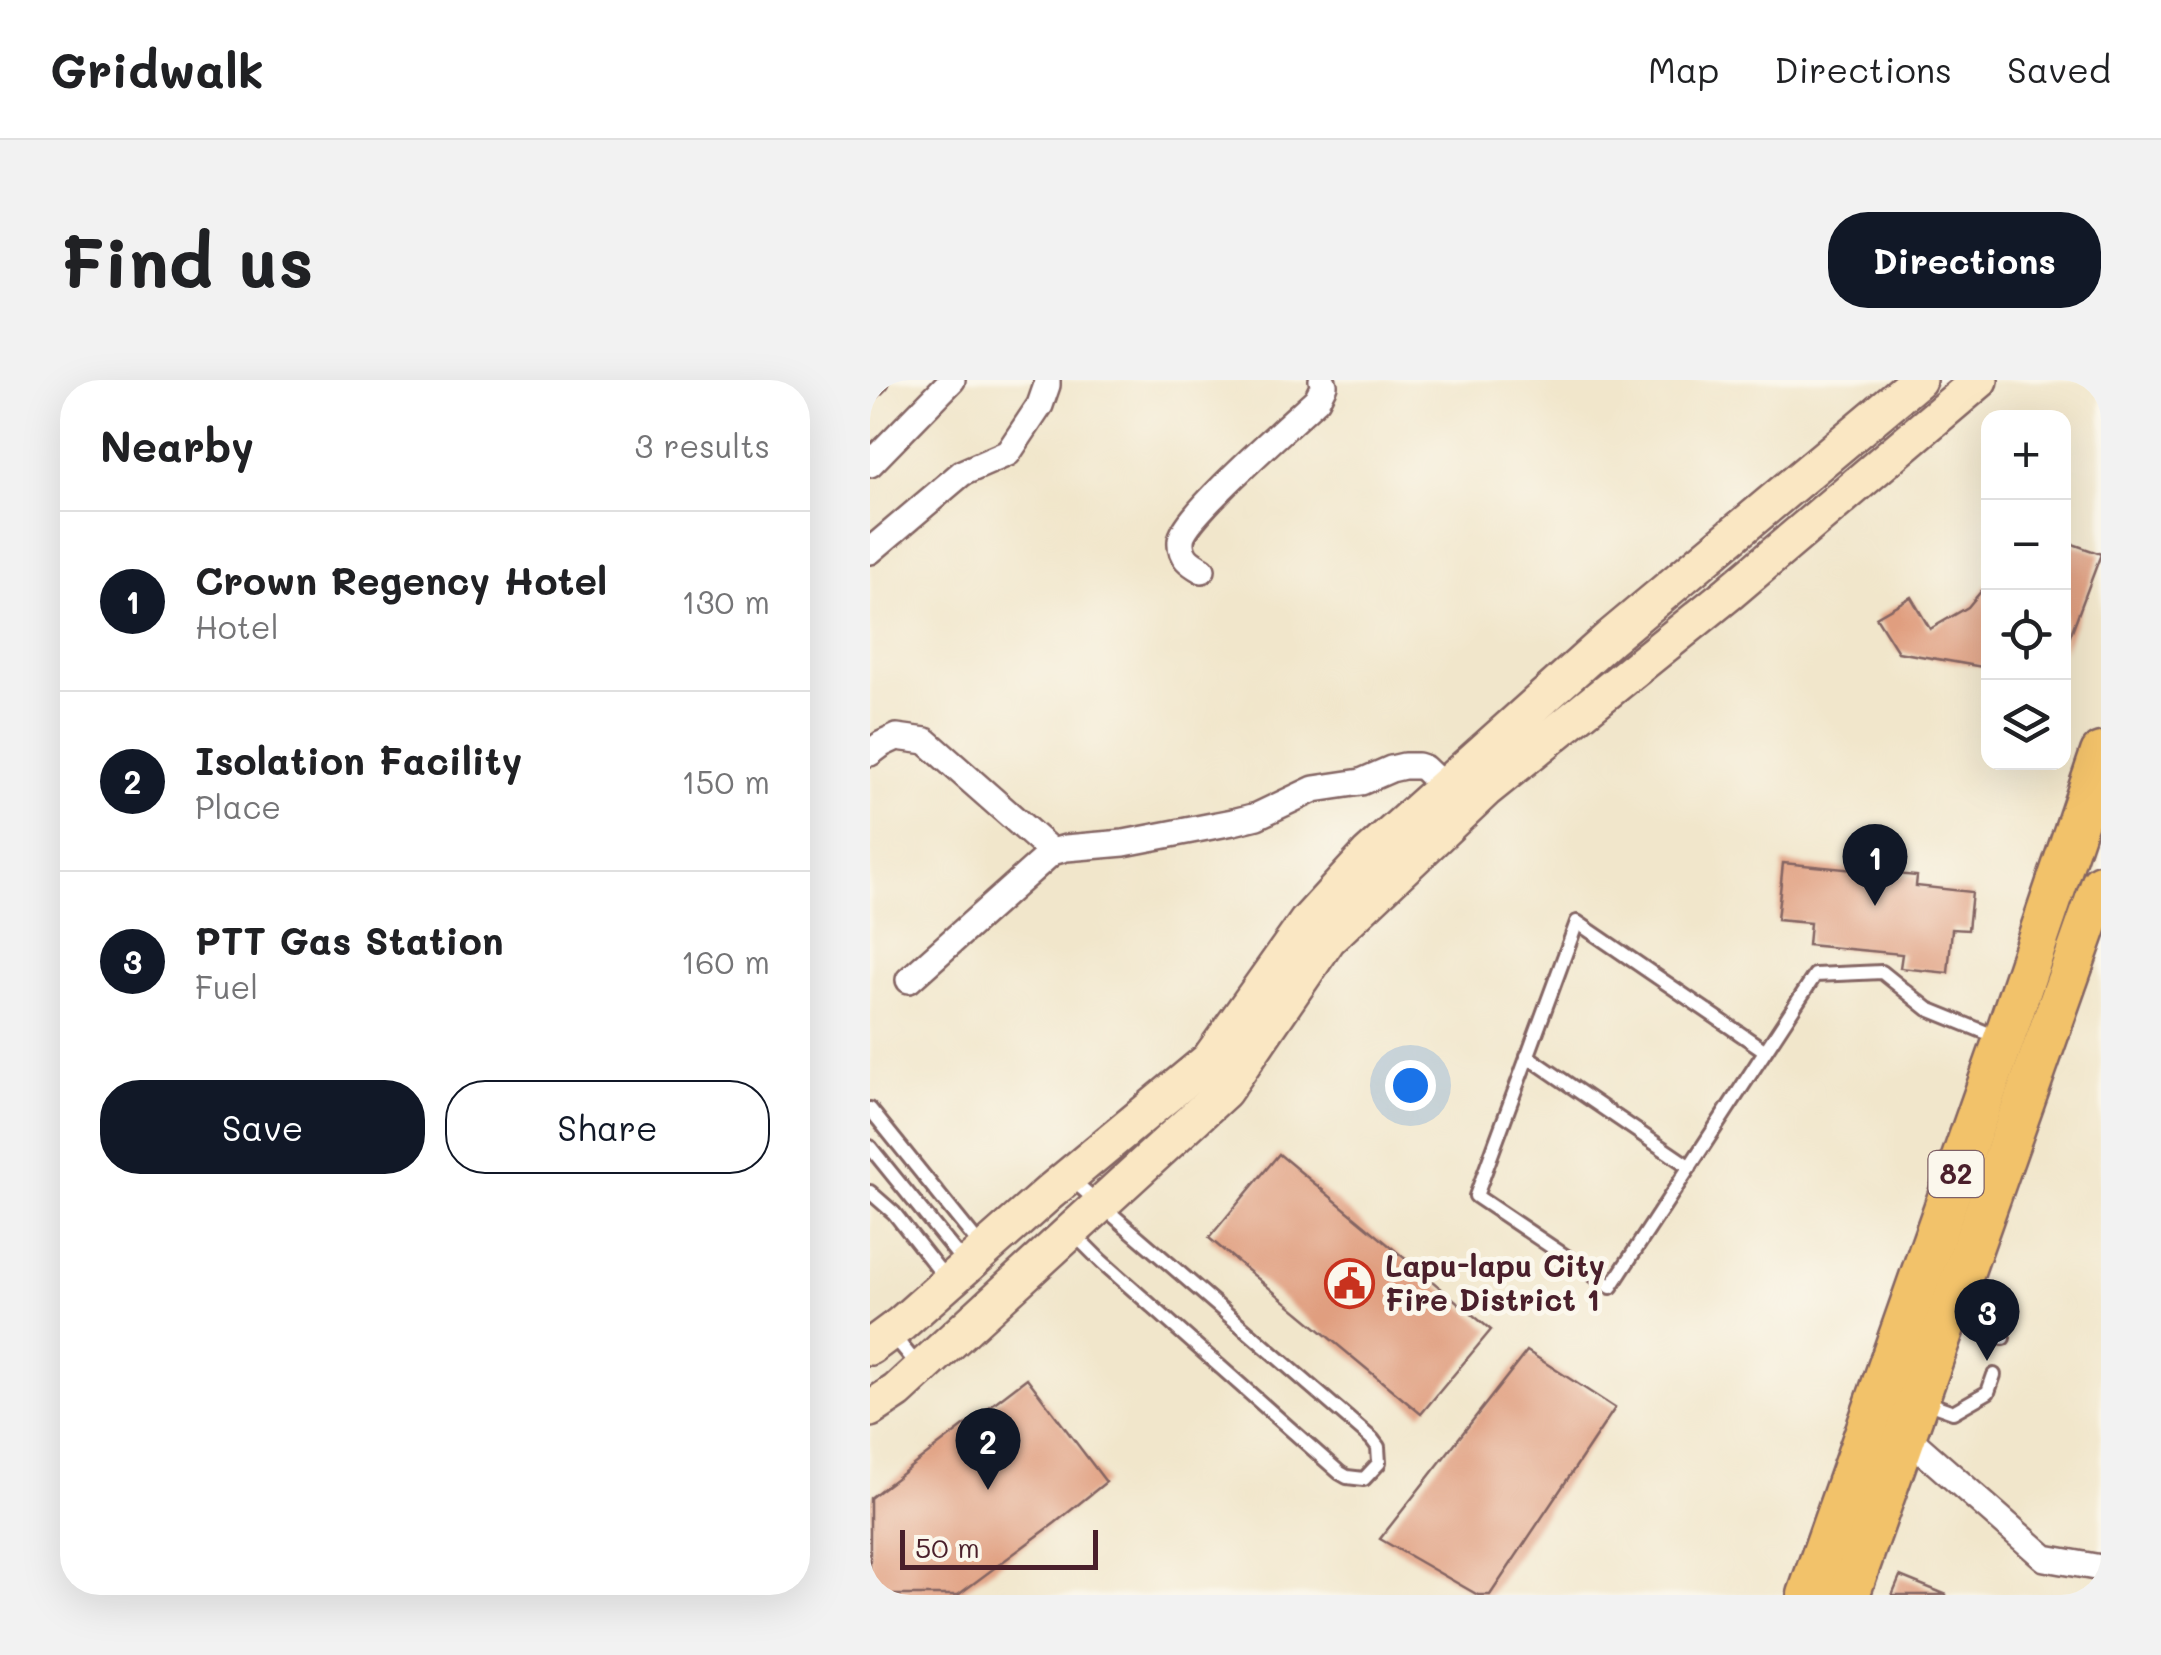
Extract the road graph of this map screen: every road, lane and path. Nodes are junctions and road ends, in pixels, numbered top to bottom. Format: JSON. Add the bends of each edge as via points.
{"nodes":[{"id":1,"x":876,"y":380,"type":"edge"},
{"id":2,"x":952,"y":380,"type":"edge"},
{"id":3,"x":1047,"y":380,"type":"edge"},
{"id":4,"x":1322,"y":380,"type":"edge"},
{"id":5,"x":1918,"y":380,"type":"edge"},
{"id":6,"x":1980,"y":380,"type":"edge"},
{"id":7,"x":870,"y":386,"type":"edge"},
{"id":8,"x":870,"y":464,"type":"edge"},
{"id":9,"x":870,"y":552,"type":"edge"},
{"id":10,"x":1702,"y":560,"type":"junction"},
{"id":11,"x":1202,"y":570,"type":"dead end"},
{"id":12,"x":1729,"y":593,"type":"junction"},
{"id":13,"x":870,"y":753,"type":"edge"},
{"id":14,"x":2101,"y":753,"type":"edge"},
{"id":15,"x":1444,"y":786,"type":"junction"},
{"id":16,"x":1052,"y":852,"type":"junction"},
{"id":17,"x":2101,"y":885,"type":"edge"},
{"id":18,"x":909,"y":980,"type":"dead end"},
{"id":19,"x":2004,"y":1039,"type":"junction"},
{"id":20,"x":1764,"y":1050,"type":"junction"},
{"id":21,"x":1527,"y":1056,"type":"junction"},
{"id":22,"x":870,"y":1109,"type":"edge"},
{"id":23,"x":870,"y":1147,"type":"edge"},
{"id":24,"x":1690,"y":1166,"type":"junction"},
{"id":25,"x":1068,"y":1177,"type":"junction"},
{"id":26,"x":870,"y":1192,"type":"edge"},
{"id":27,"x":1101,"y":1204,"type":"junction"},
{"id":28,"x":1072,"y":1231,"type":"junction"},
{"id":29,"x":966,"y":1266,"type":"junction"},
{"id":30,"x":1958,"y":1288,"type":"junction"},
{"id":31,"x":876,"y":1334,"type":"edge"},
{"id":32,"x":2003,"y":1338,"type":"dead end"},
{"id":33,"x":1891,"y":1358,"type":"junction"},
{"id":34,"x":921,"y":1369,"type":"junction"},
{"id":35,"x":1994,"y":1375,"type":"dead end"},
{"id":36,"x":1918,"y":1401,"type":"junction"},
{"id":37,"x":870,"y":1409,"type":"edge"},
{"id":38,"x":2101,"y":1568,"type":"edge"},
{"id":39,"x":1808,"y":1595,"type":"edge"},
{"id":40,"x":1849,"y":1595,"type":"edge"}],
"edges":[{"from":1,"to":7,"type":"street"},
{"from":2,"to":8,"type":"street"},
{"from":3,"to":9,"type":"street","via":[[1040,405],[1008,453],[962,473]]},
{"from":4,"to":11,"type":"street","via":[[1317,400],[1185,528],[1182,554]]},
{"from":5,"to":10,"type":"street"},
{"from":6,"to":12,"type":"street"},
{"from":10,"to":12,"type":"street"},
{"from":10,"to":15,"type":"street"},
{"from":12,"to":27,"type":"street","via":[[1485,790],[1328,939],[1224,1091]]},
{"from":13,"to":16,"type":"street","via":[[897,737],[926,741]]},
{"from":14,"to":19,"type":"main road","number":"82"},
{"from":15,"to":16,"type":"street","via":[[1424,768],[1404,766],[1362,782],[1314,789],[1233,822]]},
{"from":15,"to":25,"type":"street","via":[[1307,922],[1209,1060]]},
{"from":16,"to":18,"type":"street"},
{"from":17,"to":30,"type":"main road","number":"82"},
{"from":19,"to":20,"type":"lane","via":[[1928,1009],[1882,972],[1815,974]]},
{"from":19,"to":33,"type":"main road","number":"82"},
{"from":20,"to":21,"type":"lane","via":[[1577,922]]},
{"from":20,"to":24,"type":"lane"},
{"from":21,"to":24,"type":"lane"},
{"from":21,"to":24,"type":"lane","via":[[1476,1196],[1611,1287]]},
{"from":22,"to":29,"type":"lane"},
{"from":23,"to":29,"type":"lane"},
{"from":25,"to":27,"type":"lane"},
{"from":25,"to":29,"type":"street"},
{"from":26,"to":29,"type":"lane"},
{"from":27,"to":28,"type":"street"},
{"from":27,"to":28,"type":"lane","via":[[1372,1439],[1379,1463],[1364,1479],[1340,1473]]},
{"from":28,"to":34,"type":"street"},
{"from":29,"to":31,"type":"street","via":[[901,1324]]},
{"from":30,"to":32,"type":"lane","via":[[1989,1305]]},
{"from":30,"to":36,"type":"main road","number":"82"},
{"from":31,"to":34,"type":"lane"},
{"from":33,"to":36,"type":"main road"},
{"from":33,"to":39,"type":"main road","number":"82"},
{"from":34,"to":37,"type":"street"},
{"from":35,"to":36,"type":"lane","via":[[1988,1392],[1953,1412]]},
{"from":36,"to":38,"type":"street","via":[[2045,1558]]},
{"from":36,"to":40,"type":"main road","number":"82"}]}
